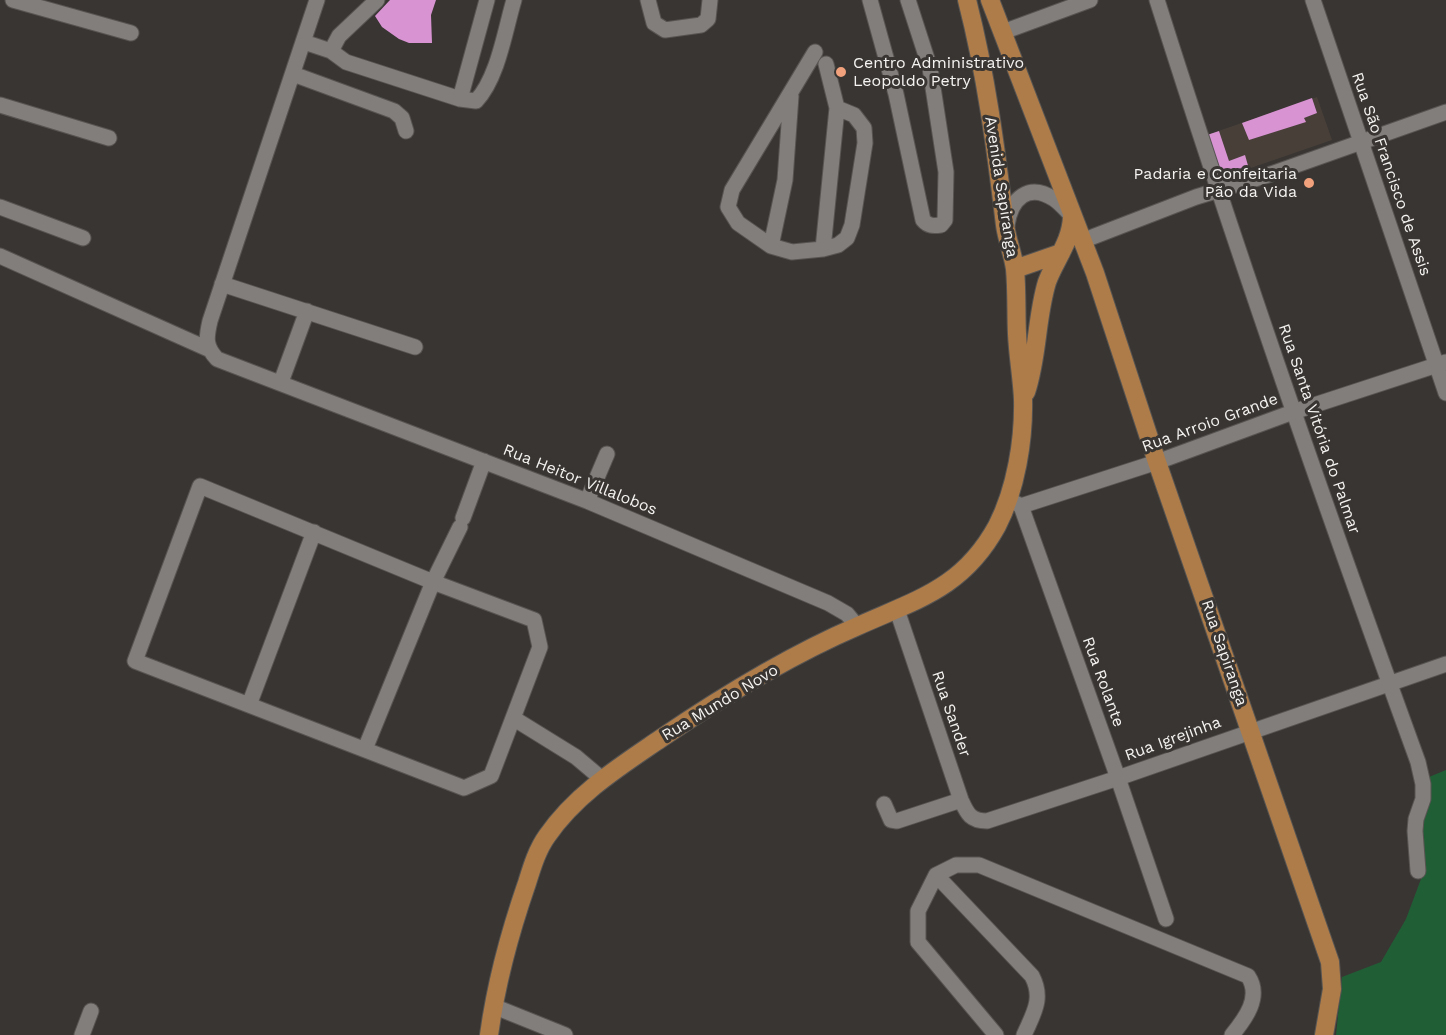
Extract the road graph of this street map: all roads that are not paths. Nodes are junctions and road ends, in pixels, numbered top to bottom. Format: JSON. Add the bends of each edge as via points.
{"nodes":[{"id":1,"x":13,"y":0,"type":"edge"},
{"id":2,"x":317,"y":0,"type":"edge"},
{"id":3,"x":378,"y":0,"type":"edge"},
{"id":4,"x":487,"y":0,"type":"edge"},
{"id":5,"x":513,"y":0,"type":"edge"},
{"id":6,"x":648,"y":0,"type":"edge"},
{"id":7,"x":710,"y":0,"type":"edge"},
{"id":8,"x":870,"y":0,"type":"edge"},
{"id":9,"x":908,"y":0,"type":"edge"},
{"id":10,"x":967,"y":0,"type":"edge"},
{"id":11,"x":990,"y":0,"type":"edge"},
{"id":12,"x":1090,"y":0,"type":"edge"},
{"id":13,"x":1156,"y":0,"type":"edge"},
{"id":14,"x":1313,"y":0,"type":"edge"},
{"id":15,"x":1003,"y":32,"type":"junction"},
{"id":16,"x":131,"y":33,"type":"dead end"},
{"id":17,"x":304,"y":42,"type":"junction"},
{"id":18,"x":331,"y":51,"type":"junction"},
{"id":19,"x":293,"y":74,"type":"junction"},
{"id":20,"x":792,"y":93,"type":"junction"},
{"id":21,"x":460,"y":99,"type":"junction"},
{"id":22,"x":0,"y":105,"type":"edge"},
{"id":23,"x":837,"y":108,"type":"junction"},
{"id":24,"x":1446,"y":112,"type":"edge"},
{"id":25,"x":406,"y":131,"type":"dead end"},
{"id":26,"x":109,"y":138,"type":"dead end"},
{"id":27,"x":1361,"y":143,"type":"junction"},
{"id":28,"x":1217,"y":191,"type":"junction"},
{"id":29,"x":0,"y":207,"type":"edge"},
{"id":30,"x":1072,"y":216,"type":"junction"},
{"id":31,"x":1006,"y":233,"type":"junction"},
{"id":32,"x":83,"y":238,"type":"dead end"},
{"id":33,"x":1082,"y":241,"type":"junction"},
{"id":34,"x":771,"y":246,"type":"junction"},
{"id":35,"x":823,"y":249,"type":"junction"},
{"id":36,"x":1061,"y":253,"type":"junction"},
{"id":37,"x":0,"y":256,"type":"edge"},
{"id":38,"x":1015,"y":269,"type":"junction"},
{"id":39,"x":1095,"y":273,"type":"junction"},
{"id":40,"x":222,"y":284,"type":"junction"},
{"id":41,"x":307,"y":311,"type":"junction"},
{"id":42,"x":415,"y":346,"type":"dead end"},
{"id":43,"x":208,"y":349,"type":"junction"},
{"id":44,"x":1441,"y":364,"type":"edge"},
{"id":45,"x":281,"y":382,"type":"junction"},
{"id":46,"x":1446,"y":393,"type":"edge"},
{"id":47,"x":1023,"y":400,"type":"junction"},
{"id":48,"x":1293,"y":412,"type":"junction"},
{"id":49,"x":607,"y":454,"type":"dead end"},
{"id":50,"x":484,"y":461,"type":"junction"},
{"id":51,"x":1157,"y":462,"type":"junction"},
{"id":52,"x":587,"y":501,"type":"junction"},
{"id":53,"x":1014,"y":502,"type":"junction"},
{"id":54,"x":314,"y":532,"type":"junction"},
{"id":55,"x":433,"y":582,"type":"junction"},
{"id":56,"x":897,"y":610,"type":"junction"},
{"id":57,"x":857,"y":626,"type":"junction"},
{"id":58,"x":1446,"y":664,"type":"edge"},
{"id":59,"x":1389,"y":682,"type":"junction"},
{"id":60,"x":249,"y":705,"type":"junction"},
{"id":61,"x":513,"y":718,"type":"junction"},
{"id":62,"x":1251,"y":731,"type":"junction"},
{"id":63,"x":365,"y":749,"type":"junction"},
{"id":64,"x":1118,"y":778,"type":"junction"},
{"id":65,"x":602,"y":779,"type":"junction"},
{"id":66,"x":961,"y":800,"type":"junction"},
{"id":67,"x":884,"y":804,"type":"dead end"},
{"id":68,"x":980,"y":821,"type":"joint"},
{"id":69,"x":1418,"y":871,"type":"dead end"},
{"id":70,"x":936,"y":874,"type":"junction"},
{"id":71,"x":1166,"y":918,"type":"dead end"},
{"id":72,"x":493,"y":1006,"type":"junction"},
{"id":73,"x":91,"y":1011,"type":"dead end"},
{"id":74,"x":82,"y":1035,"type":"edge"},
{"id":75,"x":489,"y":1035,"type":"edge"},
{"id":76,"x":565,"y":1035,"type":"edge"},
{"id":77,"x":996,"y":1035,"type":"edge"},
{"id":78,"x":1024,"y":1035,"type":"edge"},
{"id":79,"x":1232,"y":1035,"type":"edge"},
{"id":80,"x":1324,"y":1035,"type":"edge"}],
"edges":[{"from":1,"to":16,"type":"street"},
{"from":2,"to":17,"type":"street"},
{"from":3,"to":18,"type":"street","via":[[339,36]]},
{"from":4,"to":21,"type":"street"},
{"from":5,"to":21,"type":"street","via":[[488,84],[476,101]]},
{"from":6,"to":7,"type":"street","via":[[654,23],[665,30],[701,25],[708,19]]},
{"from":8,"to":9,"type":"street","via":[[922,220],[941,225],[945,220],[946,172],[940,129],[930,68]]},
{"from":10,"to":31,"type":"main road","name":"Avenida Sapiranga","via":[[987,98]]},
{"from":11,"to":15,"type":"main road"},
{"from":12,"to":15,"type":"street"},
{"from":13,"to":28,"type":"street","name":"Rua Santa Vitória do Palmar"},
{"from":14,"to":27,"type":"street","name":"Rua São Francisco de Assis"},
{"from":15,"to":30,"type":"main road"},
{"from":17,"to":18,"type":"street"},
{"from":17,"to":19,"type":"street"},
{"from":18,"to":21,"type":"street","via":[[346,62]]},
{"from":19,"to":25,"type":"street","via":[[394,111],[402,118]]},
{"from":19,"to":40,"type":"street"},
{"from":20,"to":23,"type":"street","via":[[821,58]]},
{"from":20,"to":34,"type":"street","via":[[785,180]]},
{"from":20,"to":34,"type":"street","via":[[732,190],[728,207],[738,223]]},
{"from":22,"to":26,"type":"street"},
{"from":23,"to":35,"type":"street"},
{"from":23,"to":35,"type":"street","via":[[854,115],[864,128],[865,143],[847,238]]},
{"from":24,"to":27,"type":"street"},
{"from":27,"to":28,"type":"street"},
{"from":27,"to":44,"type":"street","name":"Rua São Francisco de Assis"},
{"from":28,"to":33,"type":"street"},
{"from":28,"to":48,"type":"street","name":"Rua Santa Vitória do Palmar"},
{"from":29,"to":32,"type":"street"},
{"from":30,"to":31,"type":"street","via":[[1054,199],[1027,193],[1013,206]]},
{"from":30,"to":33,"type":"main road","name":"Rua Sapiranga"},
{"from":30,"to":36,"type":"main road"},
{"from":31,"to":38,"type":"main road","name":"Avenida Sapiranga"},
{"from":33,"to":39,"type":"main road","name":"Rua Sapiranga"},
{"from":34,"to":35,"type":"street","via":[[792,252]]},
{"from":36,"to":38,"type":"main road"},
{"from":36,"to":39,"type":"main road","via":[[1080,260]]},
{"from":36,"to":47,"type":"main road","name":"Rua Mundo Novo","via":[[1047,282],[1033,372]]},
{"from":37,"to":43,"type":"street","name":"Rua Heitor Villalobos"},
{"from":38,"to":47,"type":"main road","name":"Rua Mundo Novo"},
{"from":39,"to":51,"type":"main road","name":"Rua Sapiranga"},
{"from":40,"to":41,"type":"street"},
{"from":40,"to":43,"type":"street","via":[[206,339]]},
{"from":41,"to":42,"type":"street"},
{"from":41,"to":45,"type":"street"},
{"from":43,"to":45,"type":"street","name":"Rua Heitor Villalobos","via":[[217,359]]},
{"from":44,"to":46,"type":"street","name":"Rua São Francisco de Assis"},
{"from":44,"to":48,"type":"street","name":"Rua Arroio Grande"},
{"from":45,"to":50,"type":"street","name":"Rua Heitor Villalobos"},
{"from":47,"to":53,"type":"main road","name":"Rua Mundo Novo"},
{"from":48,"to":51,"type":"street","name":"Rua Arroio Grande"},
{"from":48,"to":59,"type":"street","name":"Rua Santa Vitória do Palmar"},
{"from":49,"to":52,"type":"street"},
{"from":50,"to":52,"type":"street","name":"Rua Heitor Villalobos"},
{"from":50,"to":55,"type":"street"},
{"from":51,"to":53,"type":"street","name":"Rua Arroio Grande"},
{"from":51,"to":62,"type":"main road","name":"Rua Sapiranga"},
{"from":52,"to":57,"type":"street","name":"Rua Heitor Villalobos","via":[[828,603],[847,614]]},
{"from":53,"to":56,"type":"main road","name":"Rua Mundo Novo","via":[[959,574]]},
{"from":53,"to":64,"type":"street","name":"Rua Rolante"},
{"from":54,"to":55,"type":"street"},
{"from":54,"to":60,"type":"street"},
{"from":54,"to":60,"type":"street","via":[[200,486],[135,661]]},
{"from":55,"to":61,"type":"street","via":[[534,620],[540,647]]},
{"from":55,"to":63,"type":"street"},
{"from":56,"to":57,"type":"main road","name":"Rua Mundo Novo"},
{"from":56,"to":66,"type":"street","name":"Rua Sander"},
{"from":57,"to":65,"type":"main road","name":"Rua Mundo Novo","via":[[739,687]]},
{"from":58,"to":59,"type":"street","name":"Rua Igrejinha"},
{"from":59,"to":62,"type":"street","name":"Rua Igrejinha"},
{"from":59,"to":69,"type":"street","name":"Rua Santa Vitória do Palmar","via":[[1423,784],[1424,799],[1415,831]]},
{"from":60,"to":63,"type":"street"},
{"from":61,"to":63,"type":"street","via":[[491,776],[464,788]]},
{"from":61,"to":65,"type":"street","via":[[576,757]]},
{"from":62,"to":64,"type":"street","name":"Rua Igrejinha"},
{"from":62,"to":80,"type":"main road","name":"Rua Sapiranga","via":[[1330,962],[1332,989]]},
{"from":64,"to":68,"type":"street","name":"Rua Igrejinha"},
{"from":64,"to":71,"type":"street","name":"Rua Rolante"},
{"from":65,"to":72,"type":"main road","name":"Rua Mundo Novo","via":[[569,809],[541,846],[518,909]]},
{"from":66,"to":67,"type":"street","via":[[897,821],[891,820]]},
{"from":66,"to":68,"type":"street","name":"Rua Sander","via":[[967,814]]},
{"from":70,"to":77,"type":"street","via":[[918,911],[918,942]]},
{"from":70,"to":78,"type":"street","via":[[1032,976],[1038,987],[1037,1004]]},
{"from":70,"to":79,"type":"street","via":[[956,865],[979,865],[1240,971],[1254,984],[1252,1002]]},
{"from":72,"to":75,"type":"main road","name":"Rua Mundo Novo"},
{"from":72,"to":76,"type":"street"},
{"from":73,"to":74,"type":"street"}]}
